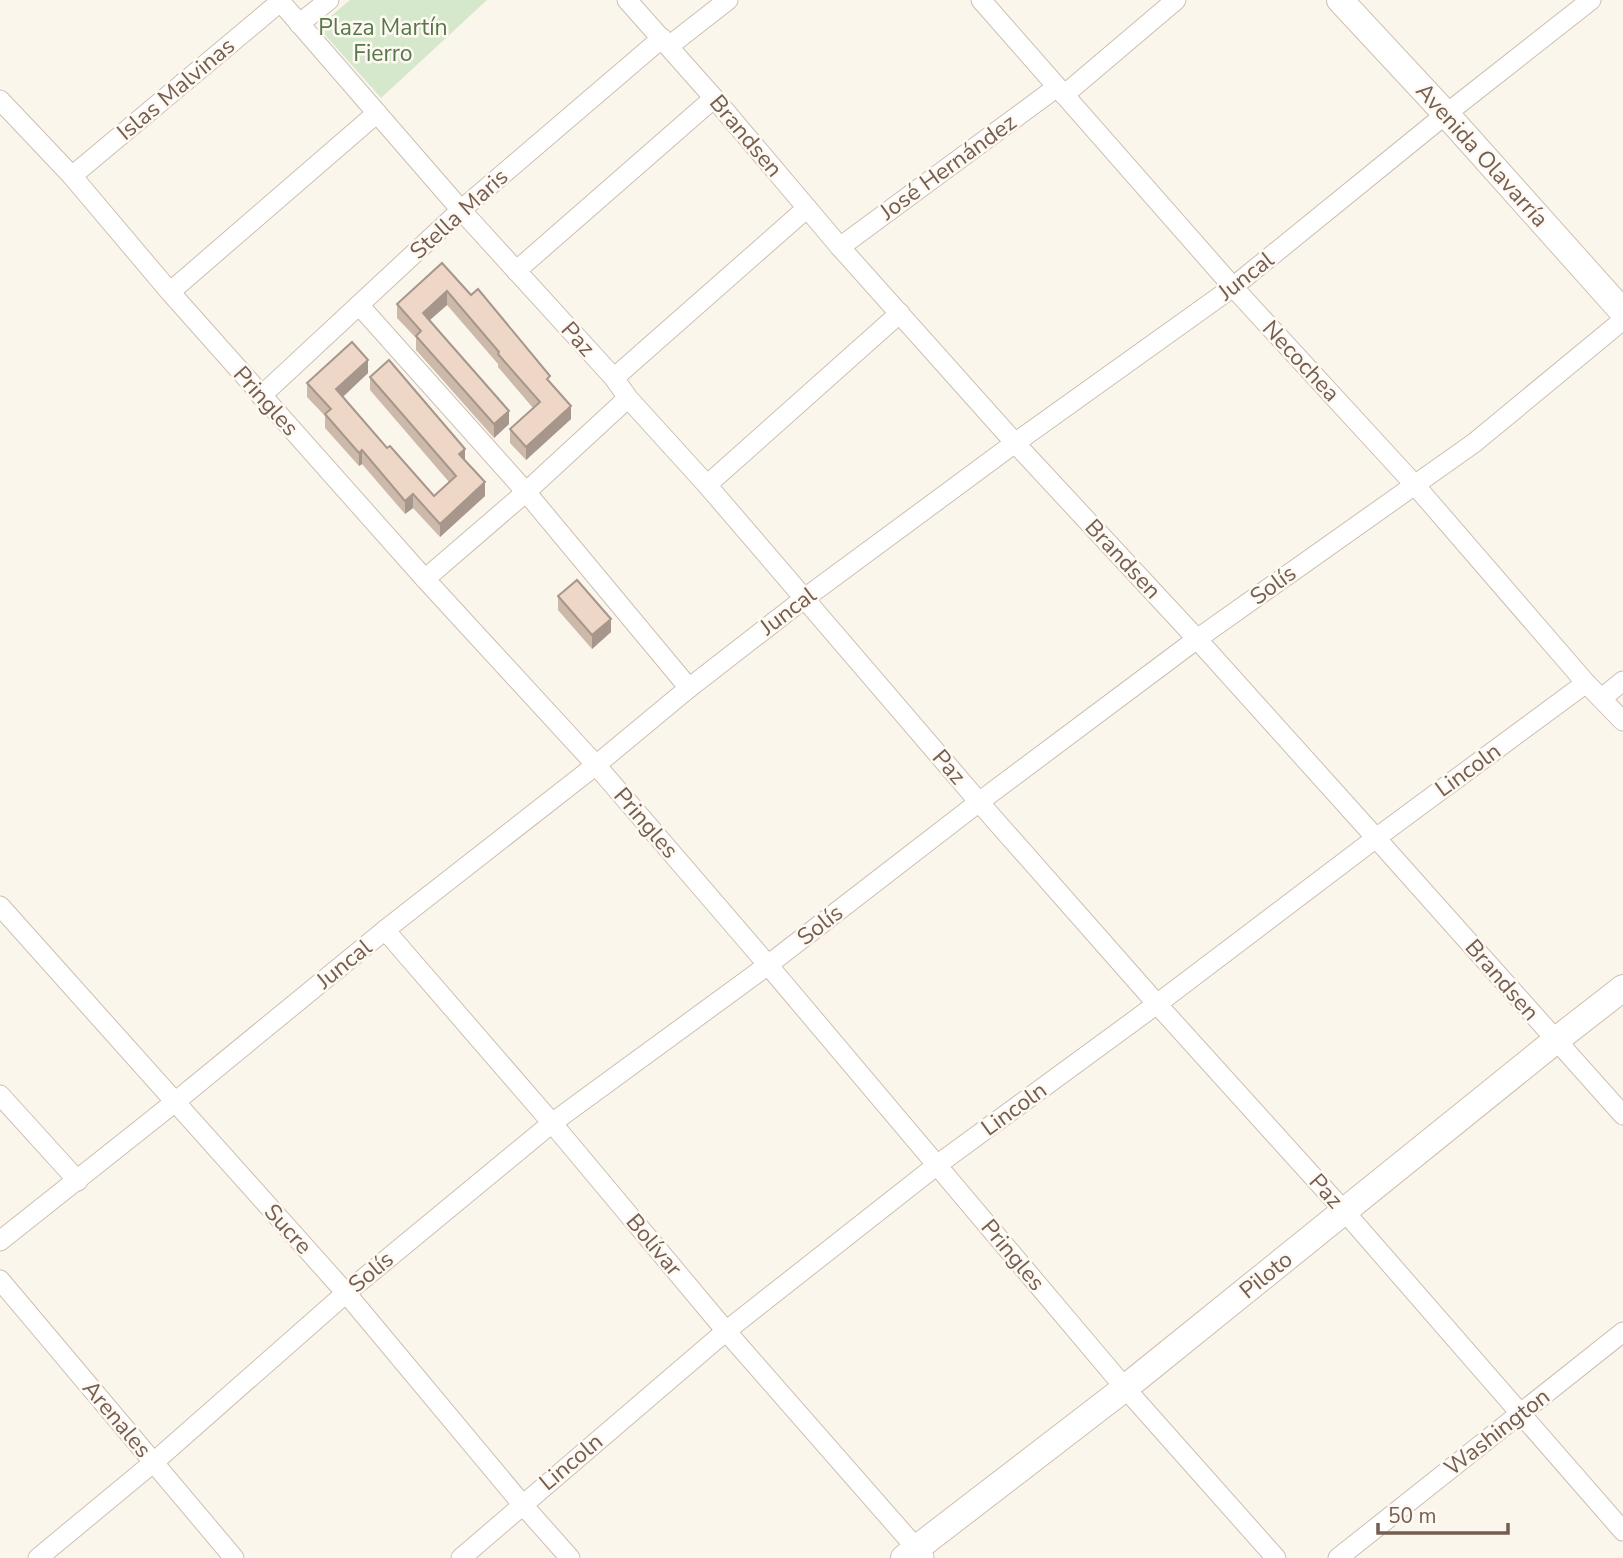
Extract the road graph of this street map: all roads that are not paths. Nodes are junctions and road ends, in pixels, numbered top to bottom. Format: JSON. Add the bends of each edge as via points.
{"nodes":[{"id":1,"x":329,"y":0,"type":"edge"},
{"id":2,"x":627,"y":0,"type":"edge"},
{"id":3,"x":728,"y":0,"type":"edge"},
{"id":4,"x":981,"y":0,"type":"edge"},
{"id":5,"x":1176,"y":0,"type":"edge"},
{"id":6,"x":1340,"y":0,"type":"edge"},
{"id":7,"x":1591,"y":0,"type":"edge"},
{"id":8,"x":279,"y":1,"type":"edge"},
{"id":9,"x":299,"y":24,"type":"junction"},
{"id":10,"x":666,"y":42,"type":"junction"},
{"id":11,"x":1060,"y":91,"type":"junction"},
{"id":12,"x":714,"y":98,"type":"junction"},
{"id":13,"x":0,"y":100,"type":"edge"},
{"id":14,"x":377,"y":113,"type":"junction"},
{"id":15,"x":1446,"y":114,"type":"junction"},
{"id":16,"x":72,"y":176,"type":"junction"},
{"id":17,"x":807,"y":208,"type":"junction"},
{"id":18,"x":461,"y":210,"type":"junction"},
{"id":19,"x":840,"y":247,"type":"junction"},
{"id":20,"x":516,"y":271,"type":"junction"},
{"id":21,"x":1233,"y":287,"type":"junction"},
{"id":22,"x":170,"y":292,"type":"junction"},
{"id":23,"x":359,"y":305,"type":"junction"},
{"id":24,"x":1623,"y":312,"type":"edge"},
{"id":25,"x":900,"y":313,"type":"junction"},
{"id":26,"x":1623,"y":320,"type":"edge"},
{"id":27,"x":614,"y":378,"type":"junction"},
{"id":28,"x":261,"y":396,"type":"junction"},
{"id":29,"x":628,"y":398,"type":"junction"},
{"id":30,"x":1015,"y":443,"type":"junction"},
{"id":31,"x":1414,"y":484,"type":"junction"},
{"id":32,"x":707,"y":485,"type":"junction"},
{"id":33,"x":526,"y":492,"type":"junction"},
{"id":34,"x":425,"y":579,"type":"junction"},
{"id":35,"x":805,"y":598,"type":"junction"},
{"id":36,"x":1197,"y":639,"type":"junction"},
{"id":37,"x":1623,"y":681,"type":"edge"},
{"id":38,"x":1586,"y":683,"type":"junction"},
{"id":39,"x":690,"y":688,"type":"junction"},
{"id":40,"x":1602,"y":698,"type":"junction"},
{"id":41,"x":1623,"y":721,"type":"edge"},
{"id":42,"x":596,"y":765,"type":"junction"},
{"id":43,"x":979,"y":802,"type":"junction"},
{"id":44,"x":1376,"y":838,"type":"junction"},
{"id":45,"x":0,"y":906,"type":"edge"},
{"id":46,"x":385,"y":930,"type":"junction"},
{"id":47,"x":768,"y":965,"type":"junction"},
{"id":48,"x":1623,"y":988,"type":"edge"},
{"id":49,"x":1157,"y":1004,"type":"junction"},
{"id":50,"x":1555,"y":1041,"type":"junction"},
{"id":51,"x":0,"y":1096,"type":"edge"},
{"id":52,"x":175,"y":1102,"type":"junction"},
{"id":53,"x":1623,"y":1115,"type":"edge"},
{"id":54,"x":552,"y":1123,"type":"junction"},
{"id":55,"x":937,"y":1165,"type":"junction"},
{"id":56,"x":78,"y":1181,"type":"junction"},
{"id":57,"x":1345,"y":1212,"type":"junction"},
{"id":58,"x":0,"y":1241,"type":"edge"},
{"id":59,"x":0,"y":1280,"type":"edge"},
{"id":60,"x":345,"y":1293,"type":"junction"},
{"id":61,"x":726,"y":1331,"type":"junction"},
{"id":62,"x":1623,"y":1332,"type":"edge"},
{"id":63,"x":1125,"y":1388,"type":"junction"},
{"id":64,"x":1520,"y":1414,"type":"junction"},
{"id":65,"x":153,"y":1462,"type":"junction"},
{"id":66,"x":522,"y":1504,"type":"junction"},
{"id":67,"x":1623,"y":1531,"type":"edge"},
{"id":68,"x":915,"y":1555,"type":"edge"},
{"id":69,"x":38,"y":1558,"type":"edge"},
{"id":70,"x":234,"y":1558,"type":"edge"},
{"id":71,"x":461,"y":1558,"type":"edge"},
{"id":72,"x":570,"y":1558,"type":"edge"},
{"id":73,"x":1276,"y":1558,"type":"edge"},
{"id":74,"x":1338,"y":1558,"type":"edge"}],
"edges":[{"from":1,"to":9,"type":"street"},
{"from":2,"to":10,"type":"street","name":"Brandsen"},
{"from":3,"to":10,"type":"street","name":"Stella Maris"},
{"from":4,"to":11,"type":"street","name":"Necochea"},
{"from":5,"to":11,"type":"street","name":"José Hernández"},
{"from":6,"to":15,"type":"main road","name":"Avenida Olavarría"},
{"from":7,"to":15,"type":"street","name":"Juncal"},
{"from":8,"to":9,"type":"street","name":"Paz"},
{"from":8,"to":16,"type":"street","name":"Islas Malvinas"},
{"from":9,"to":14,"type":"street","name":"Paz"},
{"from":10,"to":12,"type":"street","name":"Brandsen"},
{"from":10,"to":18,"type":"street","name":"Stella Maris"},
{"from":11,"to":19,"type":"street","name":"José Hernández"},
{"from":11,"to":21,"type":"street","name":"Necochea"},
{"from":12,"to":17,"type":"street","name":"Brandsen"},
{"from":12,"to":20,"type":"street"},
{"from":13,"to":16,"type":"street","name":"Pringles"},
{"from":14,"to":18,"type":"street","name":"Paz"},
{"from":14,"to":22,"type":"street"},
{"from":15,"to":21,"type":"street","name":"Juncal"},
{"from":15,"to":24,"type":"main road","name":"Avenida Olavarría"},
{"from":16,"to":22,"type":"street","name":"Pringles"},
{"from":17,"to":19,"type":"street","name":"Brandsen"},
{"from":17,"to":27,"type":"street"},
{"from":18,"to":20,"type":"street","name":"Paz"},
{"from":18,"to":23,"type":"street","name":"Stella Maris"},
{"from":19,"to":25,"type":"street","name":"Brandsen"},
{"from":20,"to":27,"type":"street","name":"Paz"},
{"from":21,"to":30,"type":"street","name":"Juncal"},
{"from":21,"to":31,"type":"street","name":"Necochea"},
{"from":22,"to":28,"type":"street","name":"Pringles"},
{"from":23,"to":28,"type":"street","name":"Stella Maris"},
{"from":23,"to":33,"type":"street"},
{"from":25,"to":30,"type":"street","name":"Brandsen"},
{"from":25,"to":32,"type":"street"},
{"from":26,"to":31,"type":"street","name":"Solís","via":[[1474,443]]},
{"from":27,"to":29,"type":"street","name":"Paz"},
{"from":28,"to":34,"type":"street","name":"Pringles"},
{"from":29,"to":32,"type":"street","name":"Paz"},
{"from":29,"to":33,"type":"street"},
{"from":30,"to":35,"type":"street","name":"Juncal"},
{"from":30,"to":36,"type":"street","name":"Brandsen"},
{"from":31,"to":36,"type":"street","name":"Solís"},
{"from":31,"to":38,"type":"street","name":"Necochea"},
{"from":32,"to":35,"type":"street","name":"Paz"},
{"from":33,"to":34,"type":"street"},
{"from":33,"to":39,"type":"street"},
{"from":34,"to":42,"type":"street","name":"Pringles"},
{"from":35,"to":39,"type":"street","name":"Juncal"},
{"from":35,"to":43,"type":"street","name":"Paz"},
{"from":36,"to":43,"type":"street","name":"Solís"},
{"from":36,"to":44,"type":"street","name":"Brandsen"},
{"from":37,"to":40,"type":"street"},
{"from":38,"to":40,"type":"street","name":"Necochea"},
{"from":38,"to":44,"type":"street","name":"Lincoln"},
{"from":39,"to":42,"type":"street","name":"Juncal"},
{"from":40,"to":41,"type":"street","name":"Necochea"},
{"from":42,"to":46,"type":"street","name":"Juncal"},
{"from":42,"to":47,"type":"street","name":"Pringles"},
{"from":43,"to":47,"type":"street","name":"Solís"},
{"from":43,"to":49,"type":"street","name":"Paz"},
{"from":44,"to":49,"type":"street","name":"Lincoln"},
{"from":44,"to":50,"type":"street","name":"Brandsen"},
{"from":45,"to":52,"type":"street","name":"Sucre"},
{"from":46,"to":52,"type":"street","name":"Juncal"},
{"from":46,"to":54,"type":"street","name":"Bolívar"},
{"from":47,"to":54,"type":"street","name":"Solís"},
{"from":47,"to":55,"type":"street","name":"Pringles"},
{"from":48,"to":50,"type":"main road","name":"Piloto"},
{"from":49,"to":55,"type":"street","name":"Lincoln"},
{"from":49,"to":57,"type":"street","name":"Paz"},
{"from":50,"to":53,"type":"street","name":"Brandsen"},
{"from":50,"to":57,"type":"main road","name":"Piloto"},
{"from":51,"to":56,"type":"street"},
{"from":52,"to":56,"type":"street","name":"Juncal"},
{"from":52,"to":60,"type":"street","name":"Sucre"},
{"from":54,"to":60,"type":"street","name":"Solís"},
{"from":54,"to":61,"type":"street","name":"Bolívar"},
{"from":55,"to":61,"type":"street","name":"Lincoln"},
{"from":55,"to":63,"type":"street","name":"Pringles"},
{"from":56,"to":58,"type":"street","name":"Juncal"},
{"from":57,"to":63,"type":"main road","name":"Piloto"},
{"from":57,"to":64,"type":"street","name":"Paz"},
{"from":59,"to":65,"type":"street","name":"Arenales"},
{"from":60,"to":65,"type":"street","name":"Solís"},
{"from":60,"to":66,"type":"street","name":"Sucre"},
{"from":61,"to":66,"type":"street","name":"Lincoln"},
{"from":61,"to":68,"type":"street","name":"Bolívar"},
{"from":62,"to":64,"type":"street","name":"Washington"},
{"from":63,"to":68,"type":"main road","name":"Piloto"},
{"from":63,"to":73,"type":"street","name":"Pringles"},
{"from":64,"to":67,"type":"street","name":"Paz"},
{"from":64,"to":74,"type":"street","name":"Washington"},
{"from":65,"to":69,"type":"street","name":"Solís"},
{"from":65,"to":70,"type":"street","name":"Arenales"},
{"from":66,"to":71,"type":"street","name":"Lincoln"},
{"from":66,"to":72,"type":"street","name":"Sucre"}]}
